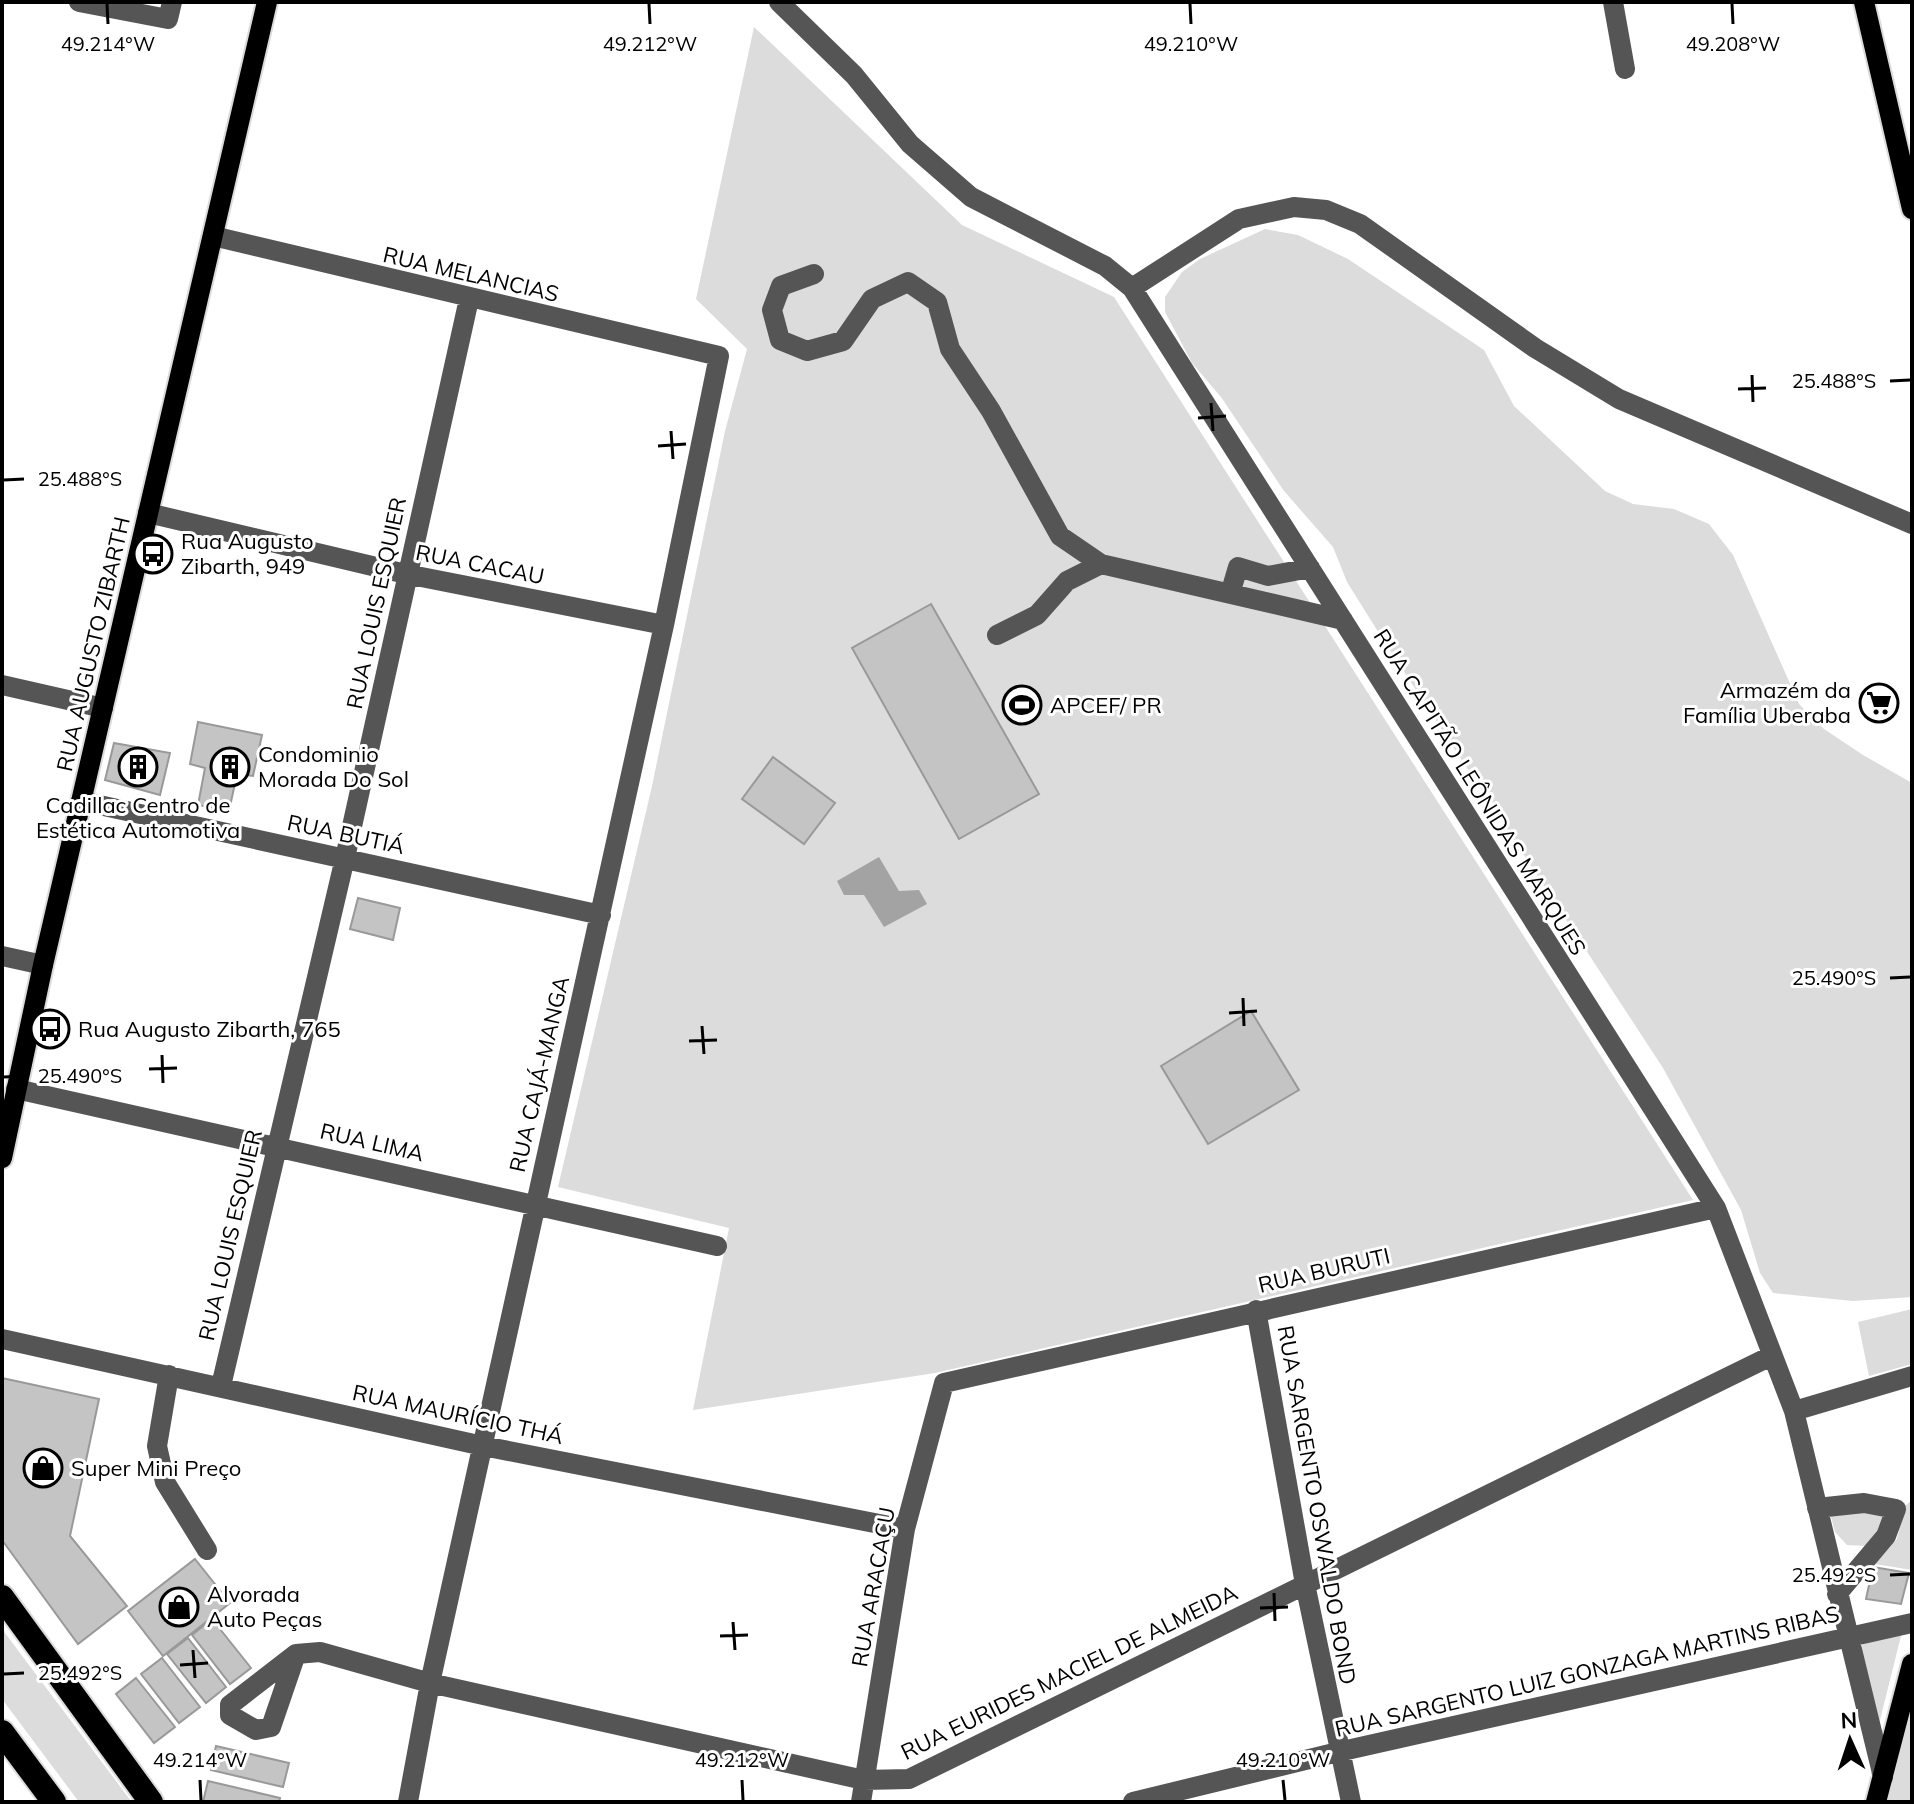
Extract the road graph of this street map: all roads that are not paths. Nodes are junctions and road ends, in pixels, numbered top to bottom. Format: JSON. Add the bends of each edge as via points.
{"nodes":[{"id":1,"x":79,"y":2,"type":"edge"},
{"id":2,"x":172,"y":2,"type":"edge"},
{"id":3,"x":267,"y":2,"type":"edge"},
{"id":4,"x":779,"y":2,"type":"edge"},
{"id":5,"x":1613,"y":2,"type":"edge"},
{"id":6,"x":1864,"y":2,"type":"edge"},
{"id":7,"x":1625,"y":69,"type":"dead end"},
{"id":8,"x":1912,"y":209,"type":"edge"},
{"id":9,"x":213,"y":236,"type":"junction"},
{"id":10,"x":814,"y":274,"type":"dead end"},
{"id":11,"x":1132,"y":288,"type":"junction"},
{"id":12,"x":469,"y":299,"type":"junction"},
{"id":13,"x":719,"y":356,"type":"joint"},
{"id":14,"x":148,"y":513,"type":"junction"},
{"id":15,"x":1912,"y":524,"type":"edge"},
{"id":16,"x":1101,"y":564,"type":"junction"},
{"id":17,"x":1310,"y":568,"type":"junction"},
{"id":18,"x":406,"y":574,"type":"junction"},
{"id":19,"x":1268,"y":576,"type":"junction"},
{"id":20,"x":1230,"y":594,"type":"junction"},
{"id":21,"x":1261,"y":602,"type":"junction"},
{"id":22,"x":1343,"y":620,"type":"junction"},
{"id":23,"x":664,"y":625,"type":"junction"},
{"id":24,"x":997,"y":635,"type":"dead end"},
{"id":25,"x":2,"y":685,"type":"edge"},
{"id":26,"x":103,"y":708,"type":"junction"},
{"id":27,"x":81,"y":801,"type":"junction"},
{"id":28,"x":345,"y":858,"type":"junction"},
{"id":29,"x":601,"y":915,"type":"junction"},
{"id":30,"x":2,"y":956,"type":"edge"},
{"id":31,"x":43,"y":965,"type":"junction"},
{"id":32,"x":16,"y":1089,"type":"junction"},
{"id":33,"x":275,"y":1144,"type":"junction"},
{"id":34,"x":2,"y":1158,"type":"edge"},
{"id":35,"x":534,"y":1204,"type":"junction"},
{"id":36,"x":1716,"y":1208,"type":"junction"},
{"id":37,"x":717,"y":1246,"type":"dead end"},
{"id":38,"x":1256,"y":1310,"type":"junction"},
{"id":39,"x":2,"y":1339,"type":"edge"},
{"id":40,"x":1771,"y":1356,"type":"junction"},
{"id":41,"x":169,"y":1375,"type":"junction"},
{"id":42,"x":1912,"y":1376,"type":"edge"},
{"id":43,"x":944,"y":1383,"type":"joint"},
{"id":44,"x":221,"y":1386,"type":"junction"},
{"id":45,"x":1794,"y":1411,"type":"junction"},
{"id":46,"x":483,"y":1446,"type":"junction"},
{"id":47,"x":1817,"y":1508,"type":"junction"},
{"id":48,"x":905,"y":1529,"type":"junction"},
{"id":49,"x":207,"y":1550,"type":"dead end"},
{"id":50,"x":1305,"y":1584,"type":"junction"},
{"id":51,"x":1837,"y":1594,"type":"junction"},
{"id":52,"x":2,"y":1597,"type":"edge"},
{"id":53,"x":1912,"y":1623,"type":"edge"},
{"id":54,"x":1848,"y":1637,"type":"junction"},
{"id":55,"x":296,"y":1654,"type":"dead end"},
{"id":56,"x":1912,"y":1664,"type":"edge"},
{"id":57,"x":430,"y":1683,"type":"junction"},
{"id":58,"x":2,"y":1732,"type":"edge"},
{"id":59,"x":1338,"y":1752,"type":"junction"},
{"id":60,"x":1883,"y":1777,"type":"junction"},
{"id":61,"x":864,"y":1780,"type":"junction"},
{"id":62,"x":146,"y":1799,"type":"edge"},
{"id":63,"x":54,"y":1802,"type":"edge"},
{"id":64,"x":408,"y":1802,"type":"edge"},
{"id":65,"x":861,"y":1802,"type":"edge"},
{"id":66,"x":1133,"y":1802,"type":"edge"},
{"id":67,"x":1351,"y":1802,"type":"edge"},
{"id":68,"x":1876,"y":1802,"type":"edge"}],
"edges":[{"from":1,"to":2,"type":"street","via":[[168,19]]},
{"from":3,"to":9,"type":"main road","name":"RUA AUGUSTO ZIBARTH"},
{"from":4,"to":11,"type":"street","name":"RUA CAPITÃO LEÔNIDAS MARQUES","via":[[854,75],[910,144],[971,197],[1105,266]]},
{"from":5,"to":7,"type":"street"},
{"from":6,"to":8,"type":"main road"},
{"from":9,"to":12,"type":"street","name":"RUA MELANCIAS"},
{"from":9,"to":14,"type":"main road","name":"RUA AUGUSTO ZIBARTH"},
{"from":10,"to":16,"type":"street","via":[[781,286],[772,310],[780,340],[807,351],[843,341],[872,299],[908,282],[937,302],[950,349],[1060,536]]},
{"from":11,"to":15,"type":"street","via":[[1239,219],[1294,207],[1326,210],[1360,224],[1535,348],[1619,399]]},
{"from":11,"to":17,"type":"street","name":"RUA CAPITÃO LEÔNIDAS MARQUES"},
{"from":12,"to":13,"type":"street","name":"RUA MELANCIAS"},
{"from":12,"to":18,"type":"street","name":"RUA LOUIS ESQUIER"},
{"from":13,"to":23,"type":"street","name":"RUA CAJÁ-MANGA"},
{"from":14,"to":18,"type":"street","name":"RUA CACAU"},
{"from":14,"to":26,"type":"main road","name":"RUA AUGUSTO ZIBARTH"},
{"from":16,"to":20,"type":"street"},
{"from":16,"to":24,"type":"street","via":[[1067,581],[1037,615]]},
{"from":17,"to":19,"type":"street"},
{"from":17,"to":22,"type":"street","name":"RUA CAPITÃO LEÔNIDAS MARQUES"},
{"from":18,"to":23,"type":"street","name":"RUA CACAU"},
{"from":18,"to":28,"type":"street","name":"RUA LOUIS ESQUIER"},
{"from":19,"to":20,"type":"street","via":[[1238,567]]},
{"from":19,"to":21,"type":"street"},
{"from":20,"to":21,"type":"street"},
{"from":21,"to":22,"type":"street"},
{"from":22,"to":36,"type":"street","name":"RUA CAPITÃO LEÔNIDAS MARQUES"},
{"from":23,"to":29,"type":"street","name":"RUA CAJÁ-MANGA"},
{"from":25,"to":26,"type":"street"},
{"from":26,"to":27,"type":"main road","name":"RUA AUGUSTO ZIBARTH"},
{"from":27,"to":28,"type":"street","name":"RUA BUTIÁ"},
{"from":27,"to":31,"type":"main road","name":"RUA AUGUSTO ZIBARTH"},
{"from":28,"to":29,"type":"street","name":"RUA BUTIÁ"},
{"from":28,"to":33,"type":"street","name":"RUA LOUIS ESQUIER"},
{"from":29,"to":35,"type":"street","name":"RUA CAJÁ-MANGA"},
{"from":30,"to":31,"type":"street"},
{"from":31,"to":32,"type":"main road","name":"RUA AUGUSTO ZIBARTH"},
{"from":32,"to":33,"type":"street","name":"RUA LIMA"},
{"from":32,"to":34,"type":"main road","name":"RUA AUGUSTO ZIBARTH"},
{"from":33,"to":35,"type":"street","name":"RUA LIMA"},
{"from":33,"to":44,"type":"street","name":"RUA LOUIS ESQUIER"},
{"from":35,"to":37,"type":"street","name":"RUA LIMA"},
{"from":35,"to":46,"type":"street","name":"RUA CAJÁ-MANGA"},
{"from":36,"to":38,"type":"street","name":"RUA BURUTI"},
{"from":36,"to":40,"type":"street","name":"RUA CAPITÃO LEÔNIDAS MARQUES"},
{"from":38,"to":43,"type":"street","name":"RUA BURUTI"},
{"from":38,"to":50,"type":"street","name":"RUA SARGENTO OSWALDO BOND"},
{"from":39,"to":41,"type":"street","name":"RUA MAURÍCIO THÁ"},
{"from":40,"to":45,"type":"street","name":"RUA CAPITÃO LEÔNIDAS MARQUES"},
{"from":40,"to":50,"type":"street","name":"RUA EURIDES MACIEL DE ALMEIDA"},
{"from":41,"to":44,"type":"street","name":"RUA MAURÍCIO THÁ"},
{"from":41,"to":49,"type":"street","via":[[157,1446],[165,1482]]},
{"from":42,"to":45,"type":"street"},
{"from":43,"to":48,"type":"street","name":"RUA ARACAÇU"},
{"from":44,"to":46,"type":"street","name":"RUA MAURÍCIO THÁ"},
{"from":45,"to":47,"type":"street","name":"RUA CAPITÃO LEÔNIDAS MARQUES"},
{"from":46,"to":48,"type":"street","name":"RUA MAURÍCIO THÁ"},
{"from":46,"to":57,"type":"street","name":"RUA CAJÁ-MANGA"},
{"from":47,"to":51,"type":"street","name":"RUA CAPITÃO LEÔNIDAS MARQUES"},
{"from":47,"to":51,"type":"street","via":[[1864,1503],[1896,1509],[1886,1536]]},
{"from":48,"to":61,"type":"street","name":"RUA ARACAÇU"},
{"from":50,"to":59,"type":"street","name":"RUA SARGENTO OSWALDO BOND"},
{"from":50,"to":61,"type":"street","name":"RUA EURIDES MACIEL DE ALMEIDA","via":[[909,1779]]},
{"from":51,"to":54,"type":"street","name":"RUA CAPITÃO LEÔNIDAS MARQUES"},
{"from":52,"to":62,"type":"highway"},
{"from":53,"to":54,"type":"street","name":"RUA SARGENTO LUIZ GONZAGA MARTINS RIBAS"},
{"from":54,"to":59,"type":"street","name":"RUA SARGENTO LUIZ GONZAGA MARTINS RIBAS"},
{"from":54,"to":60,"type":"street","name":"RUA CAPITÃO LEÔNIDAS MARQUES"},
{"from":55,"to":57,"type":"street","name":"RUA EURIDES MACIEL DE ALMEIDA","via":[[320,1652]]},
{"from":56,"to":60,"type":"main road"},
{"from":57,"to":61,"type":"street","name":"RUA EURIDES MACIEL DE ALMEIDA"},
{"from":57,"to":64,"type":"street","name":"RUA CAJÁ-MANGA"},
{"from":58,"to":63,"type":"highway"},
{"from":59,"to":66,"type":"street","name":"RUA SARGENTO LUIZ GONZAGA MARTINS RIBAS"},
{"from":59,"to":67,"type":"street","name":"RUA SARGENTO OSWALDO BOND"},
{"from":60,"to":68,"type":"main road"},
{"from":61,"to":65,"type":"street","name":"RUA ARACAÇU"}]}
